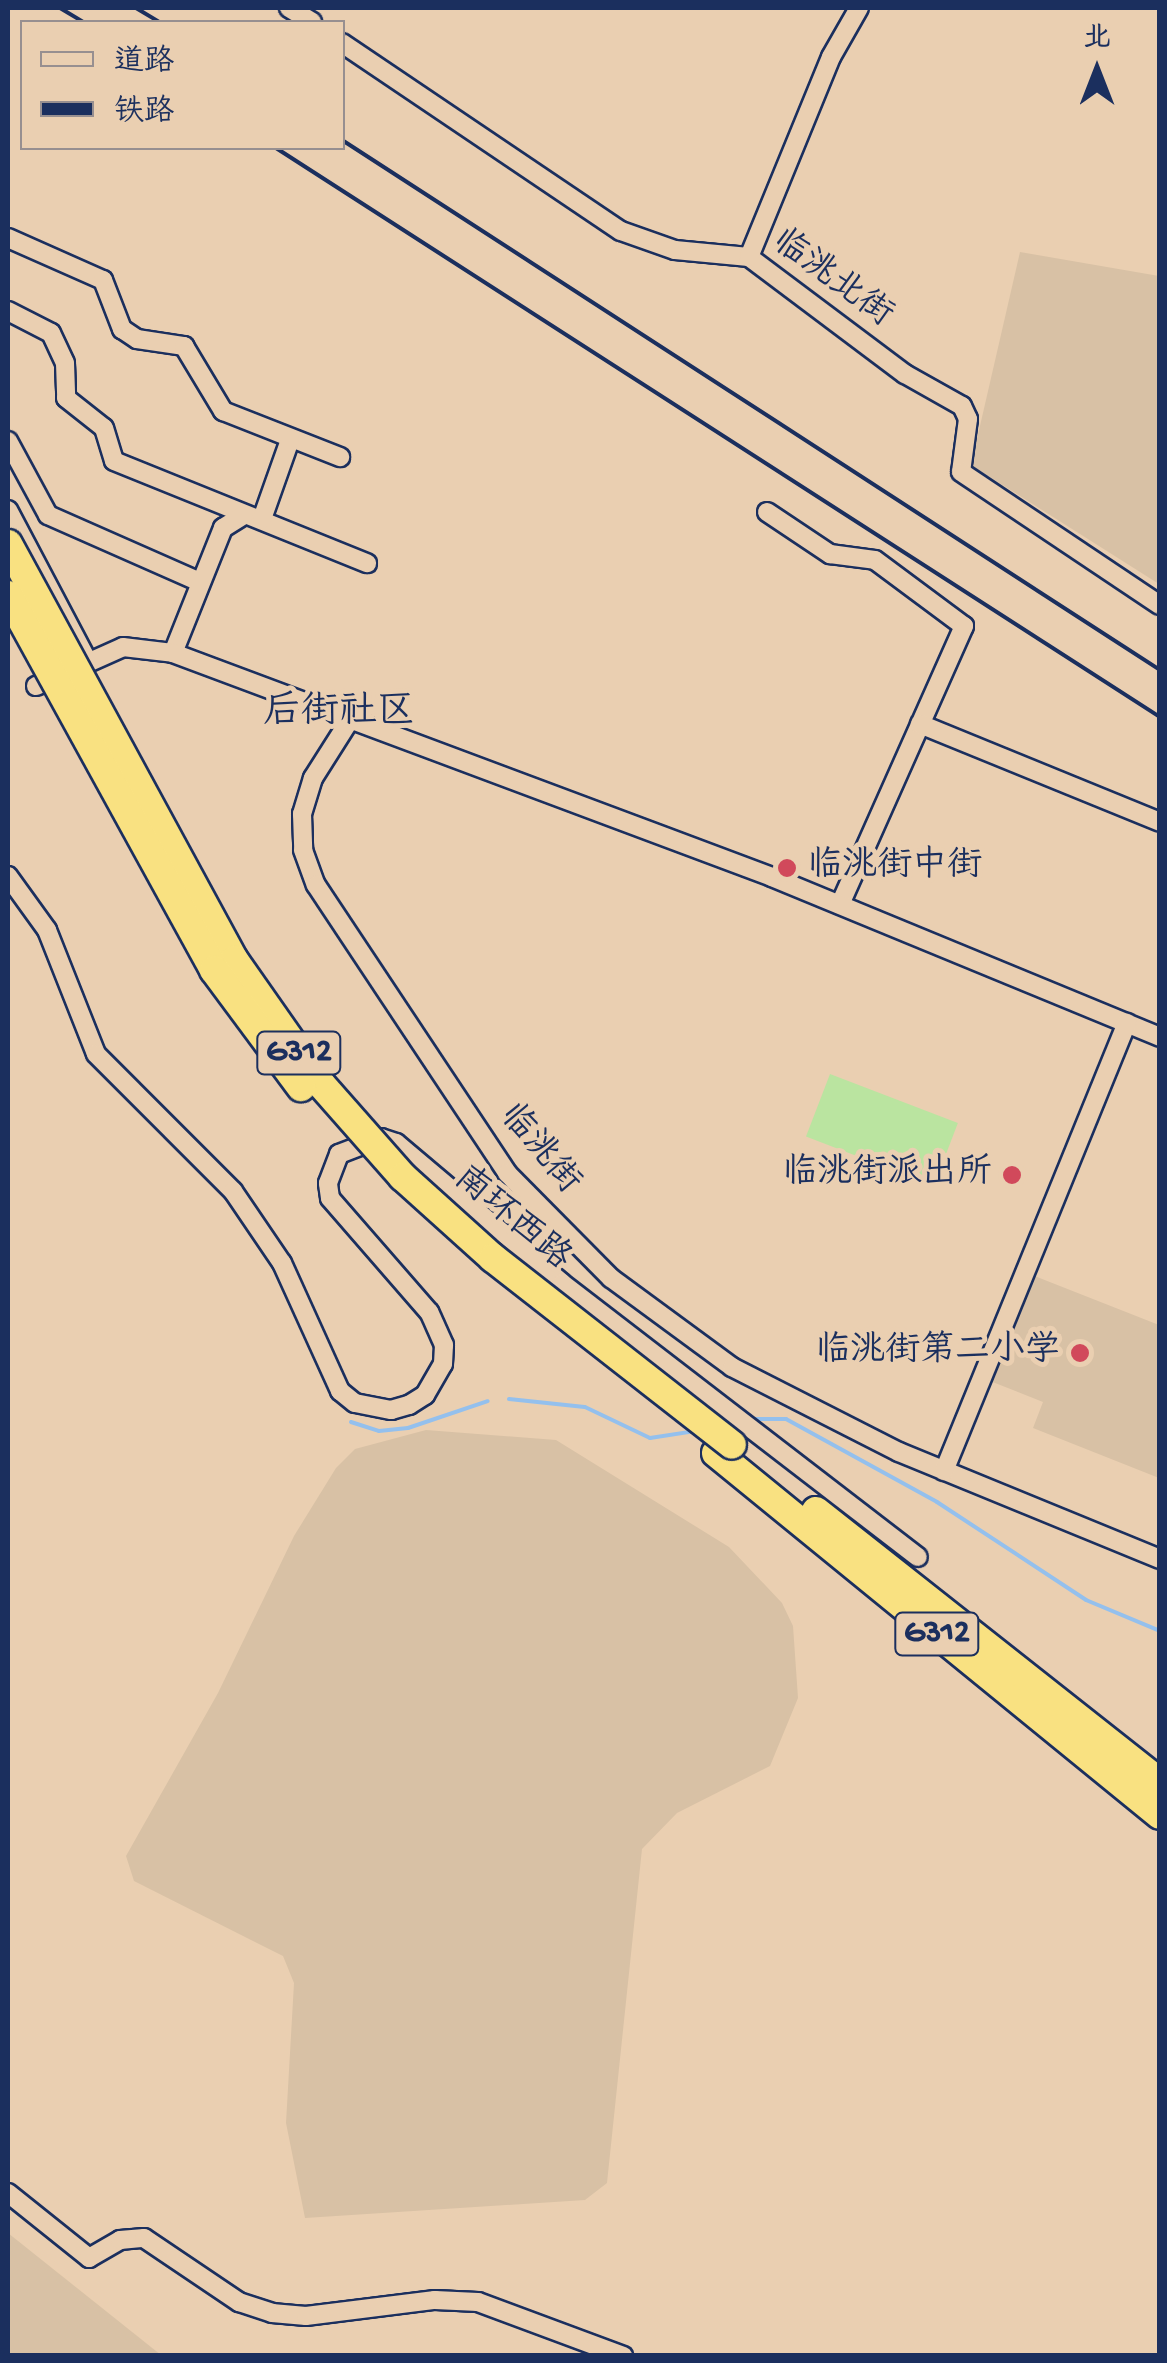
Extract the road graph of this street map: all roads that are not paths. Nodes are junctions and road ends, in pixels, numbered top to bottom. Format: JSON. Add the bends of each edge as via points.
{"nodes":[{"id":1,"x":860,"y":8,"type":"edge"},
{"id":2,"x":345,"y":45,"type":"edge"},
{"id":3,"x":8,"y":239,"type":"edge"},
{"id":4,"x":749,"y":258,"type":"junction"},
{"id":5,"x":8,"y":311,"type":"edge"},
{"id":6,"x":290,"y":440,"type":"junction"},
{"id":7,"x":8,"y":441,"type":"edge"},
{"id":8,"x":340,"y":457,"type":"dead end"},
{"id":9,"x":8,"y":510,"type":"edge"},
{"id":10,"x":766,"y":512,"type":"dead end"},
{"id":11,"x":253,"y":517,"type":"junction"},
{"id":12,"x":8,"y":544,"type":"edge"},
{"id":13,"x":368,"y":562,"type":"dead end"},
{"id":14,"x":200,"y":582,"type":"junction"},
{"id":15,"x":8,"y":595,"type":"edge"},
{"id":16,"x":1160,"y":605,"type":"edge"},
{"id":17,"x":173,"y":653,"type":"junction"},
{"id":18,"x":86,"y":658,"type":"junction"},
{"id":19,"x":36,"y":686,"type":"dead end"},
{"id":20,"x":353,"y":716,"type":"junction"},
{"id":21,"x":920,"y":724,"type":"junction"},
{"id":22,"x":1160,"y":822,"type":"edge"},
{"id":23,"x":8,"y":876,"type":"edge"},
{"id":24,"x":840,"y":905,"type":"junction"},
{"id":25,"x":1127,"y":1023,"type":"junction"},
{"id":26,"x":1160,"y":1037,"type":"edge"},
{"id":27,"x":724,"y":1449,"type":"junction"},
{"id":28,"x":944,"y":1471,"type":"junction"},
{"id":29,"x":918,"y":1557,"type":"dead end"},
{"id":30,"x":1160,"y":1559,"type":"edge"},
{"id":31,"x":1160,"y":1783,"type":"edge"},
{"id":32,"x":1160,"y":1815,"type":"edge"},
{"id":33,"x":8,"y":2193,"type":"edge"},
{"id":34,"x":623,"y":2356,"type":"edge"}],
"edges":[{"from":1,"to":4,"type":"street","via":[[831,57]]},
{"from":2,"to":4,"type":"street","name":"临洮北街","via":[[621,231],[675,250]]},
{"from":3,"to":6,"type":"street","via":[[103,280],[128,335],[184,346],[223,412]]},
{"from":4,"to":16,"type":"street","name":"临洮北街","via":[[905,374],[962,406],[968,418],[961,472]]},
{"from":5,"to":11,"type":"street","via":[[36,322],[60,347],[66,398],[104,428],[114,461]]},
{"from":6,"to":8,"type":"street"},
{"from":6,"to":11,"type":"street"},
{"from":7,"to":14,"type":"street","via":[[48,515],[76,533]]},
{"from":9,"to":18,"type":"street"},
{"from":10,"to":21,"type":"street","via":[[830,554],[875,560],[964,626]]},
{"from":11,"to":13,"type":"street"},
{"from":11,"to":14,"type":"street","via":[[223,528]]},
{"from":12,"to":27,"type":"highway","name":"南环西路","number":"G312","bridge":true,"via":[[234,960],[320,1083],[402,1177]]},
{"from":14,"to":17,"type":"street"},
{"from":15,"to":27,"type":"highway","name":"南环西路","number":"G312","bridge":true,"via":[[214,970],[310,1098],[390,1190],[480,1270]]},
{"from":17,"to":18,"type":"street","via":[[124,647]]},
{"from":17,"to":20,"type":"street"},
{"from":18,"to":19,"type":"street"},
{"from":20,"to":24,"type":"street"},
{"from":20,"to":28,"type":"street","name":"临洮街","via":[[313,778],[302,814],[303,850],[316,884],[507,1172],[611,1278],[732,1366]]},
{"from":21,"to":22,"type":"street"},
{"from":21,"to":24,"type":"street"},
{"from":23,"to":29,"type":"street","via":[[47,930],[96,1054],[233,1191],[282,1263],[340,1391],[372,1409],[409,1406],[424,1396],[443,1364],[444,1345],[429,1312],[330,1198],[339,1154],[381,1138],[396,1143],[699,1390]]},
{"from":24,"to":25,"type":"street"},
{"from":25,"to":26,"type":"street"},
{"from":25,"to":28,"type":"street"},
{"from":27,"to":31,"type":"highway","name":"南环西路","number":"G312"},
{"from":27,"to":32,"type":"highway","name":"南环西路","number":"G312"},
{"from":28,"to":30,"type":"street","name":"临洮街"},
{"from":33,"to":34,"type":"street","via":[[89,2258],[120,2240],[144,2238],[239,2302],[272,2313],[478,2302]]}]}
